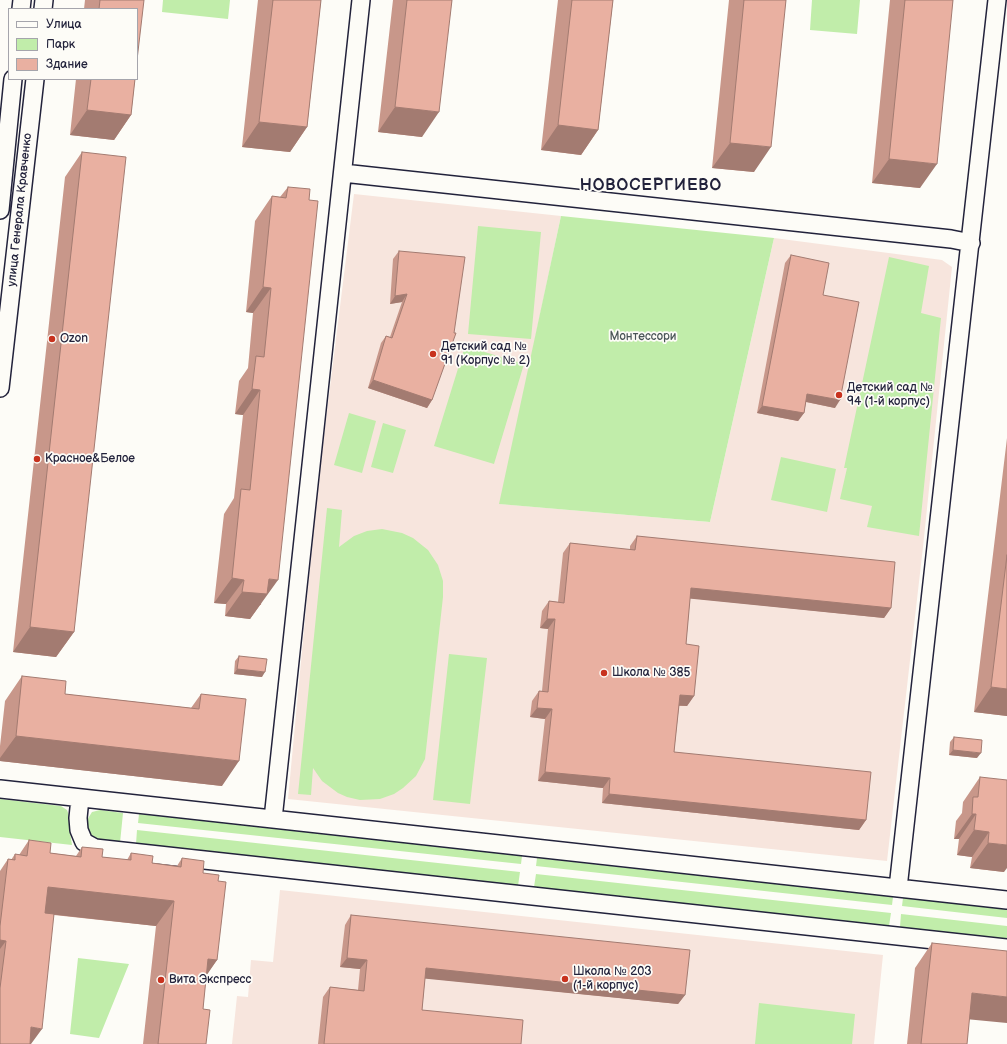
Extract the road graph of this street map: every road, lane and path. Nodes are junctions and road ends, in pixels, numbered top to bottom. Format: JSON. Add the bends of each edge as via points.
{"nodes":[{"id":1,"x":361,"y":0,"type":"edge"},
{"id":2,"x":998,"y":0,"type":"edge"},
{"id":3,"x":14,"y":80,"type":"edge"},
{"id":4,"x":35,"y":80,"type":"edge"},
{"id":5,"x":343,"y":173,"type":"junction"},
{"id":6,"x":0,"y":210,"type":"edge"},
{"id":7,"x":971,"y":243,"type":"junction"},
{"id":8,"x":0,"y":388,"type":"edge"},
{"id":9,"x":0,"y":789,"type":"edge"},
{"id":10,"x":80,"y":798,"type":"junction"},
{"id":11,"x":273,"y":819,"type":"junction"},
{"id":12,"x":898,"y":888,"type":"junction"},
{"id":13,"x":1007,"y":900,"type":"edge"},
{"id":14,"x":1007,"y":948,"type":"edge"}],
"edges":[{"from":1,"to":5,"type":"street"},
{"from":2,"to":7,"type":"street"},
{"from":3,"to":6,"type":"street","name":"улица Генерала Кравченко"},
{"from":4,"to":8,"type":"street","name":"улица Генерала Кравченко"},
{"from":5,"to":7,"type":"street"},
{"from":5,"to":11,"type":"street"},
{"from":7,"to":12,"type":"street"},
{"from":9,"to":10,"type":"street"},
{"from":10,"to":11,"type":"street"},
{"from":10,"to":14,"type":"street","via":[[79,830],[84,842],[95,848]]},
{"from":11,"to":12,"type":"street"},
{"from":12,"to":13,"type":"street"}]}
